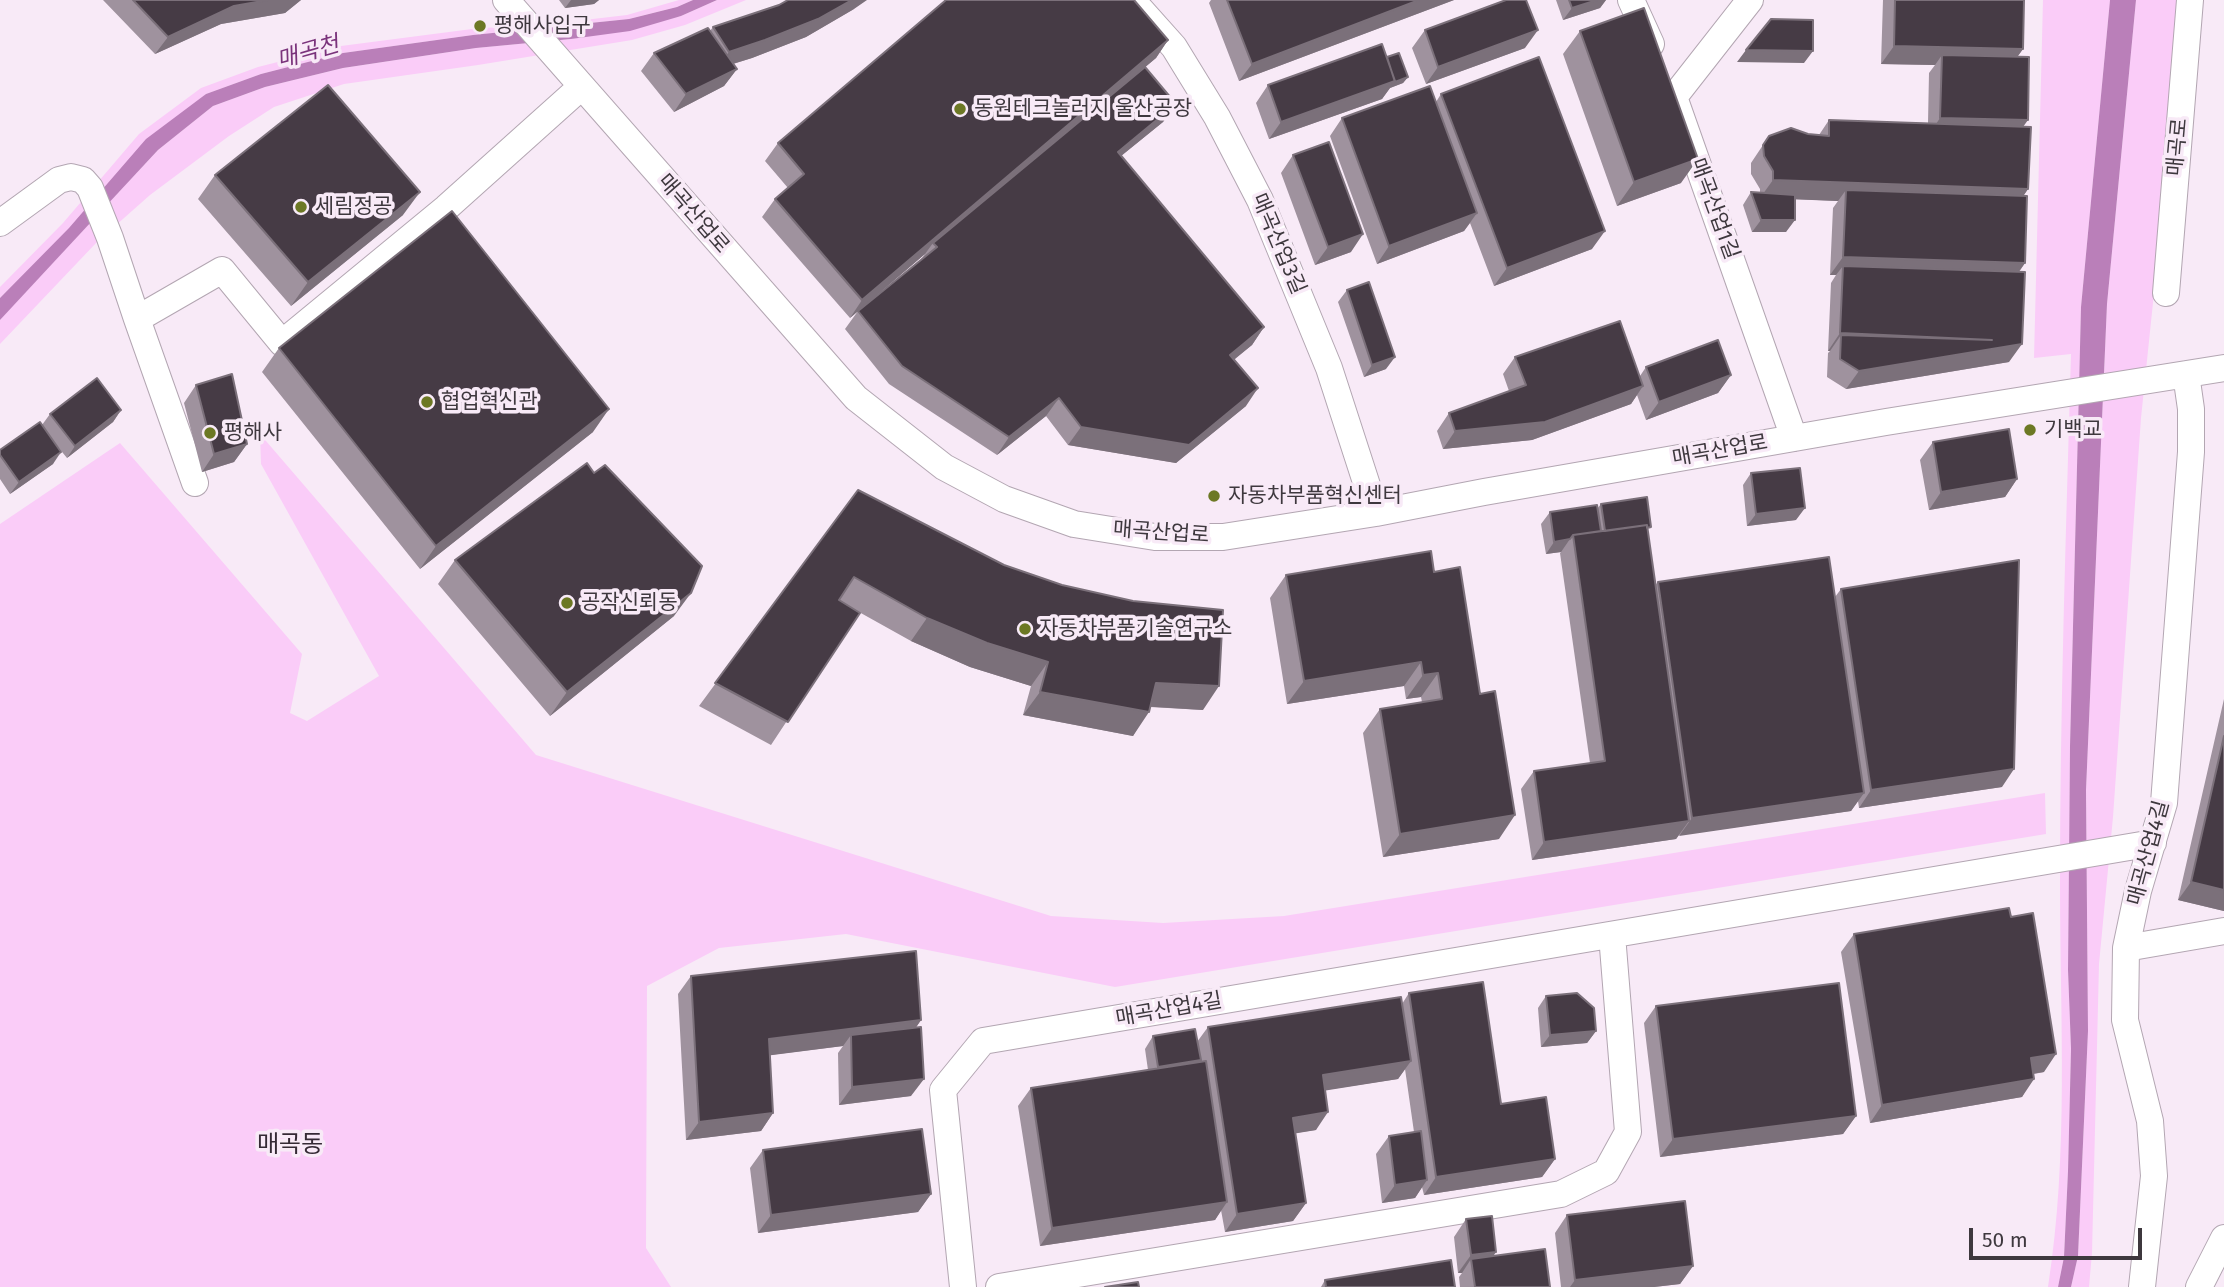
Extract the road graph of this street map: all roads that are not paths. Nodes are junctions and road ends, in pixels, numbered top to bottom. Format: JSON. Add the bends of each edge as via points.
{"nodes":[{"id":1,"x":506,"y":0,"type":"edge"},
{"id":2,"x":1132,"y":0,"type":"edge"},
{"id":3,"x":1631,"y":0,"type":"edge"},
{"id":4,"x":1750,"y":0,"type":"edge"},
{"id":5,"x":2190,"y":0,"type":"edge"},
{"id":6,"x":581,"y":88,"type":"junction"},
{"id":7,"x":1674,"y":97,"type":"junction"},
{"id":8,"x":0,"y":223,"type":"edge"},
{"id":9,"x":2165,"y":293,"type":"dead end"},
{"id":10,"x":137,"y":319,"type":"junction"},
{"id":11,"x":2224,"y":368,"type":"edge"},
{"id":12,"x":2186,"y":374,"type":"junction"},
{"id":13,"x":1794,"y":438,"type":"junction"},
{"id":14,"x":195,"y":483,"type":"dead end"},
{"id":15,"x":1376,"y":513,"type":"junction"},
{"id":16,"x":2141,"y":845,"type":"junction"},
{"id":17,"x":2224,"y":931,"type":"edge"},
{"id":18,"x":1612,"y":935,"type":"junction"},
{"id":19,"x":2126,"y":948,"type":"junction"},
{"id":20,"x":2224,"y":1238,"type":"edge"},
{"id":21,"x":963,"y":1287,"type":"edge"},
{"id":22,"x":999,"y":1287,"type":"edge"},
{"id":23,"x":2142,"y":1287,"type":"edge"},
{"id":24,"x":2199,"y":1287,"type":"edge"}],
"edges":[{"from":1,"to":6,"type":"street","name":"매곡산업로"},
{"from":2,"to":15,"type":"street","name":"매곡산업3길","via":[[1174,47],[1260,200],[1329,368]]},
{"from":3,"to":7,"type":"street","name":"매곡산업1길"},
{"from":4,"to":7,"type":"street"},
{"from":5,"to":9,"type":"street","name":"매곡로"},
{"from":6,"to":10,"type":"street","via":[[446,208],[282,343],[222,270]]},
{"from":6,"to":15,"type":"street","name":"매곡산업로","via":[[856,398],[944,467],[968,480],[1004,499],[1074,524],[1155,537],[1223,537]]},
{"from":7,"to":13,"type":"street","name":"매곡산업1길"},
{"from":8,"to":10,"type":"street","via":[[59,180],[83,180],[110,238]]},
{"from":10,"to":14,"type":"street"},
{"from":11,"to":12,"type":"street"},
{"from":12,"to":13,"type":"street","name":"매곡산업로"},
{"from":12,"to":16,"type":"street","name":"매곡산업4길","via":[[2191,409],[2189,479],[2164,803]]},
{"from":13,"to":15,"type":"street","name":"매곡산업로"},
{"from":16,"to":18,"type":"street","name":"매곡산업4길"},
{"from":16,"to":19,"type":"street","name":"매곡산업4길","via":[[2138,891]]},
{"from":17,"to":19,"type":"street"},
{"from":18,"to":21,"type":"street","name":"매곡산업4길","via":[[983,1041],[943,1090]]},
{"from":18,"to":22,"type":"street","via":[[1628,1132],[1606,1172],[1561,1194]]},
{"from":19,"to":23,"type":"street","name":"매곡산업4길","via":[[2125,1020],[2150,1121],[2154,1176]]},
{"from":20,"to":24,"type":"street"}]}
